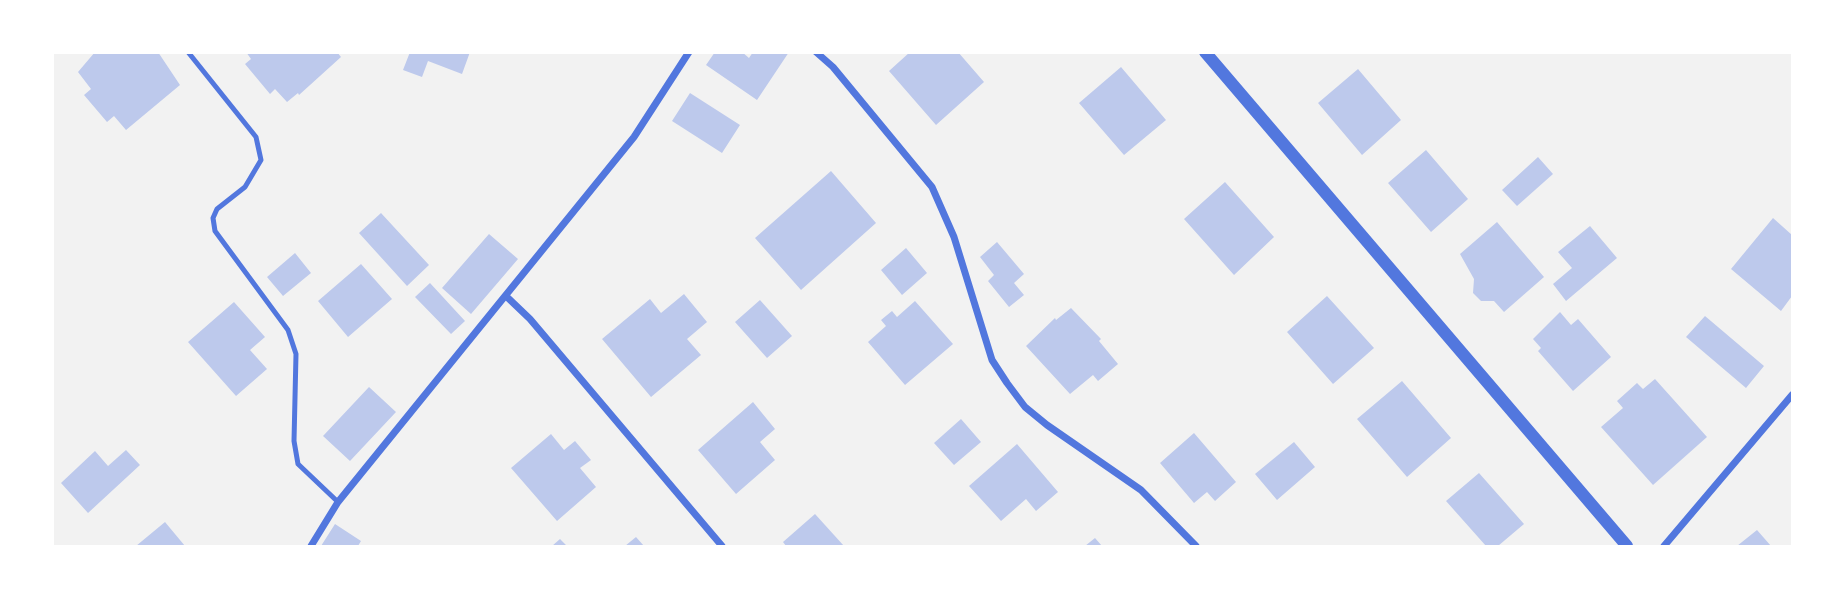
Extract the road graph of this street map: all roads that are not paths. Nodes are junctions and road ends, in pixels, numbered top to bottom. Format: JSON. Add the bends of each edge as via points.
{"nodes":[{"id":1,"x":188,"y":52,"type":"edge"},
{"id":2,"x":689,"y":52,"type":"edge"},
{"id":3,"x":816,"y":52,"type":"edge"},
{"id":4,"x":1205,"y":52,"type":"edge"},
{"id":5,"x":507,"y":297,"type":"junction"},
{"id":6,"x":1793,"y":395,"type":"edge"},
{"id":7,"x":338,"y":502,"type":"junction"},
{"id":8,"x":311,"y":547,"type":"edge"},
{"id":9,"x":722,"y":547,"type":"edge"},
{"id":10,"x":1196,"y":547,"type":"edge"},
{"id":11,"x":1628,"y":547,"type":"edge"},
{"id":12,"x":1664,"y":547,"type":"edge"}],
"edges":[{"from":1,"to":7,"type":"lane","via":[[256,137],[261,160],[245,187],[218,208],[213,218],[215,231],[288,330],[296,354],[294,441],[298,464]]},
{"from":2,"to":5,"type":"street","via":[[634,138]]},
{"from":3,"to":10,"type":"street","via":[[932,187],[954,237],[992,360],[1006,383],[1047,425],[1140,490]]},
{"from":4,"to":11,"type":"street"},
{"from":5,"to":7,"type":"street"},
{"from":5,"to":9,"type":"street"},
{"from":6,"to":12,"type":"street"},
{"from":7,"to":8,"type":"street"}]}
